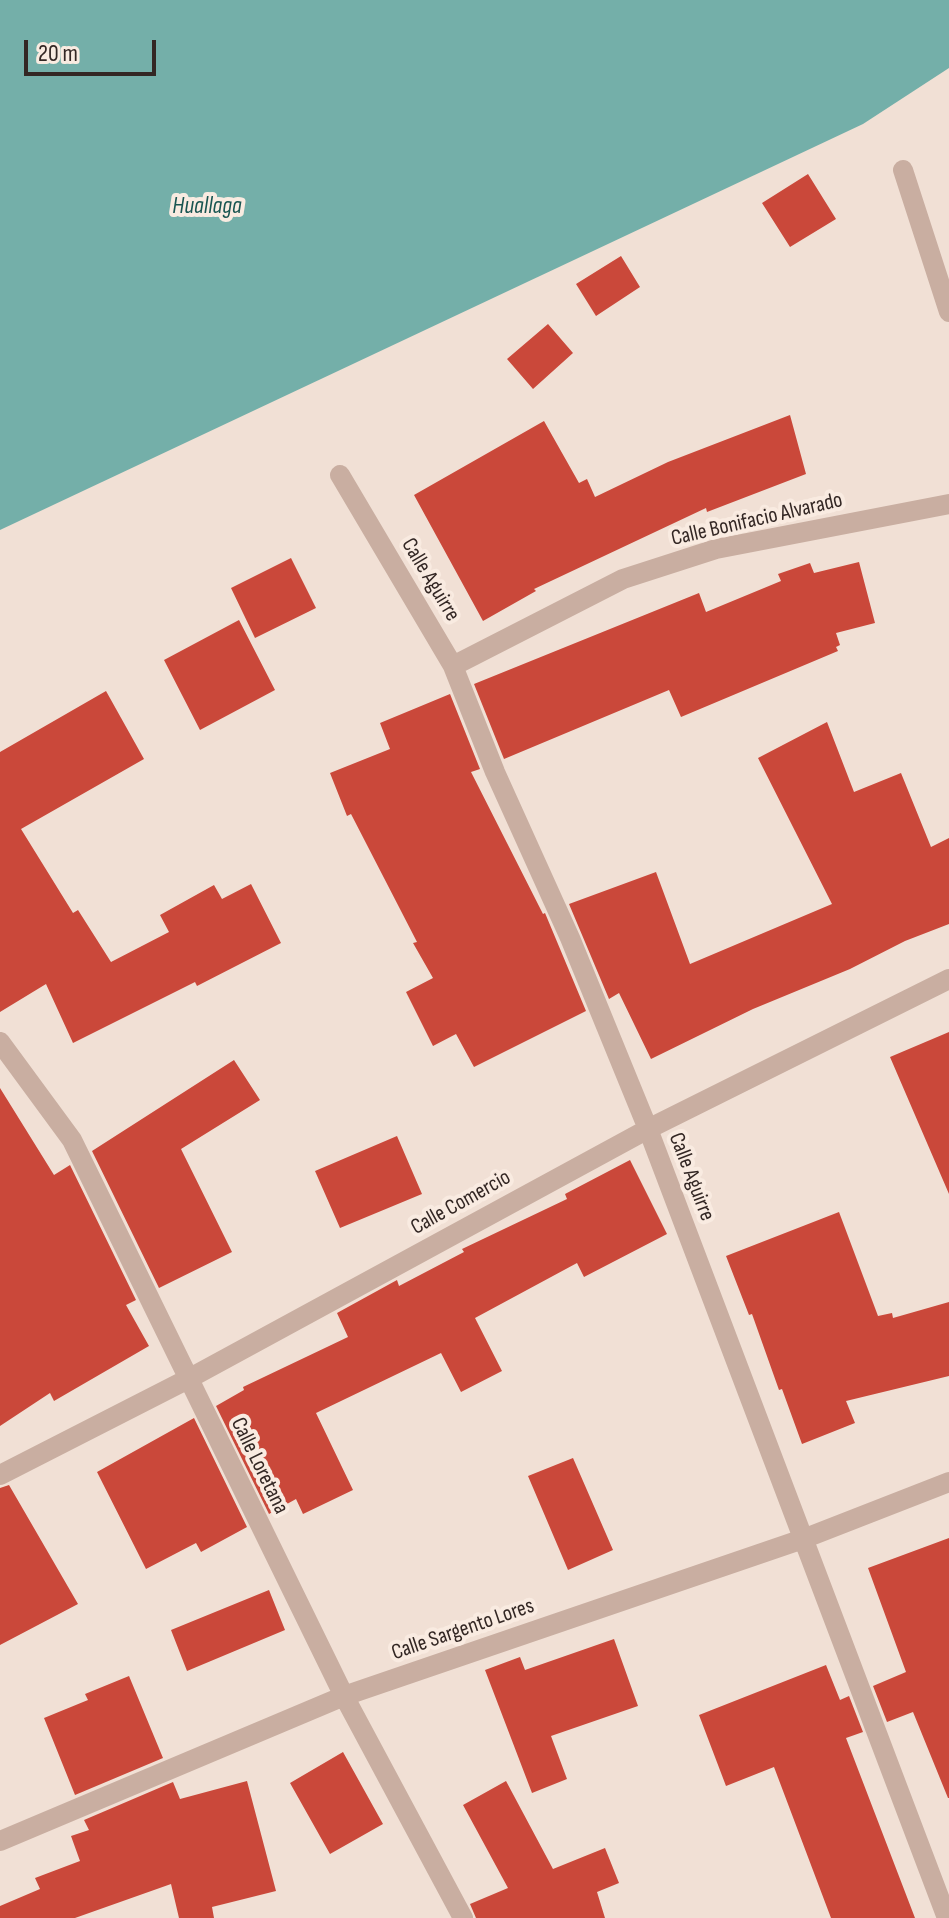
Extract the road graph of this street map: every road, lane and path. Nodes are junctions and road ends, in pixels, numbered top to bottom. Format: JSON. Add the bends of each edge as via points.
{"nodes":[{"id":1,"x":903,"y":170,"type":"dead end"},
{"id":2,"x":949,"y":312,"type":"edge"},
{"id":3,"x":340,"y":475,"type":"dead end"},
{"id":4,"x":949,"y":504,"type":"edge"},
{"id":5,"x":453,"y":666,"type":"junction"},
{"id":6,"x":949,"y":979,"type":"edge"},
{"id":7,"x":0,"y":1042,"type":"edge"},
{"id":8,"x":648,"y":1129,"type":"junction"},
{"id":9,"x":190,"y":1378,"type":"junction"},
{"id":10,"x":0,"y":1475,"type":"edge"},
{"id":11,"x":949,"y":1482,"type":"edge"},
{"id":12,"x":803,"y":1539,"type":"junction"},
{"id":13,"x":344,"y":1696,"type":"junction"},
{"id":14,"x":0,"y":1841,"type":"edge"},
{"id":15,"x":463,"y":1918,"type":"edge"},
{"id":16,"x":947,"y":1918,"type":"edge"}],
"edges":[{"from":1,"to":2,"type":"street"},
{"from":3,"to":5,"type":"street","name":"Calle Aguirre"},
{"from":4,"to":5,"type":"street","name":"Calle Bonifacio Alvarado","via":[[716,549],[623,579]]},
{"from":5,"to":8,"type":"street","name":"Calle Aguirre"},
{"from":6,"to":8,"type":"street","name":"Calle Comercio"},
{"from":7,"to":9,"type":"street","name":"Calle Loretana","via":[[72,1140]]},
{"from":8,"to":9,"type":"street","name":"Calle Comercio"},
{"from":8,"to":12,"type":"street","name":"Calle Aguirre"},
{"from":9,"to":10,"type":"street","name":"Calle Comercio"},
{"from":9,"to":13,"type":"street","name":"Calle Loretana"},
{"from":11,"to":12,"type":"street","name":"Calle Sargento Lores"},
{"from":12,"to":13,"type":"street","name":"Calle Sargento Lores"},
{"from":12,"to":16,"type":"street","name":"Calle Aguirre"},
{"from":13,"to":14,"type":"street","name":"Calle Sargento Lores"},
{"from":13,"to":15,"type":"street","name":"Calle Loretana"}]}
